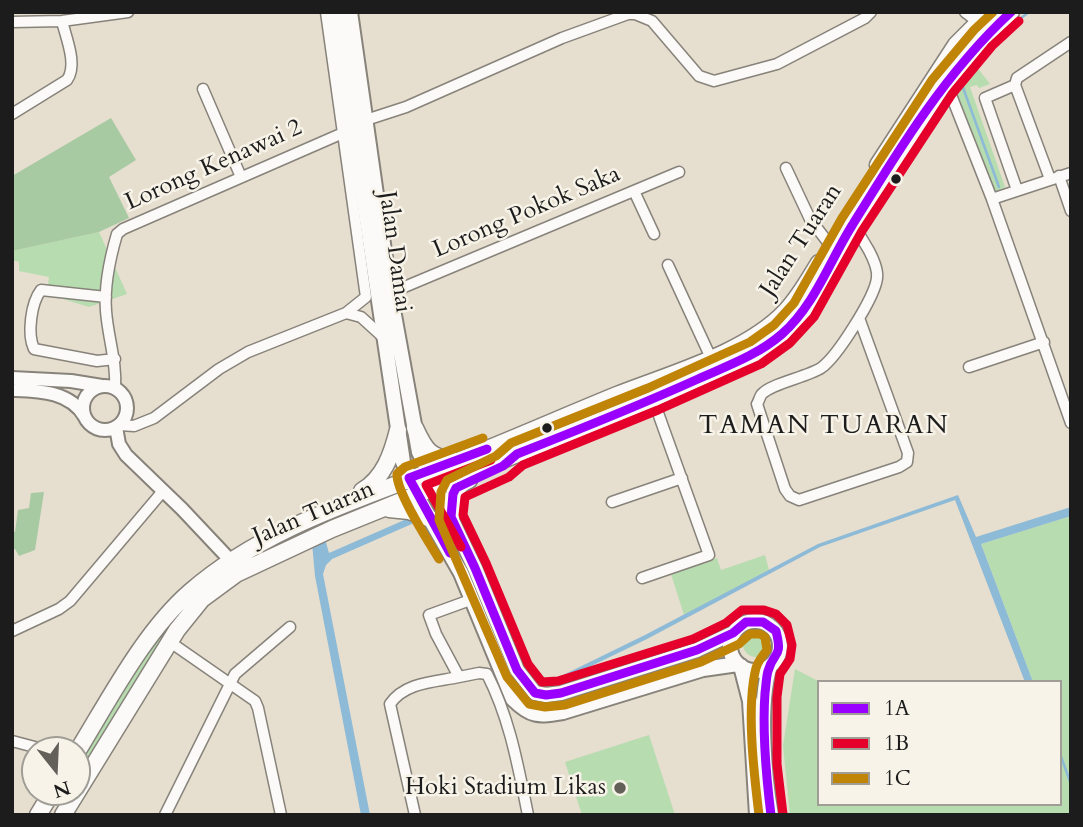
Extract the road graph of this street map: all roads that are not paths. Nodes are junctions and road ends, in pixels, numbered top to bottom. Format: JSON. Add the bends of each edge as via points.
{"nodes":[{"id":1,"x":128,"y":12,"type":"edge"},
{"id":2,"x":326,"y":12,"type":"edge"},
{"id":3,"x":337,"y":12,"type":"edge"},
{"id":4,"x":350,"y":12,"type":"edge"},
{"id":5,"x":871,"y":12,"type":"edge"},
{"id":6,"x":998,"y":12,"type":"edge"},
{"id":7,"x":1011,"y":12,"type":"edge"},
{"id":8,"x":635,"y":13,"type":"edge"},
{"id":9,"x":105,"y":14,"type":"edge"},
{"id":10,"x":977,"y":15,"type":"edge"},
{"id":11,"x":62,"y":21,"type":"junction"},
{"id":12,"x":12,"y":22,"type":"edge"},
{"id":13,"x":1071,"y":42,"type":"edge"},
{"id":14,"x":1015,"y":85,"type":"junction"},
{"id":15,"x":942,"y":88,"type":"junction"},
{"id":16,"x":203,"y":89,"type":"dead end"},
{"id":17,"x":12,"y":114,"type":"edge"},
{"id":18,"x":366,"y":120,"type":"junction"},
{"id":19,"x":343,"y":133,"type":"junction"},
{"id":20,"x":786,"y":168,"type":"dead end"},
{"id":21,"x":679,"y":172,"type":"dead end"},
{"id":22,"x":1071,"y":173,"type":"edge"},
{"id":23,"x":241,"y":177,"type":"junction"},
{"id":24,"x":1055,"y":178,"type":"junction"},
{"id":25,"x":1017,"y":190,"type":"junction"},
{"id":26,"x":634,"y":191,"type":"junction"},
{"id":27,"x":992,"y":199,"type":"junction"},
{"id":28,"x":1071,"y":211,"type":"edge"},
{"id":29,"x":852,"y":225,"type":"junction"},
{"id":30,"x":654,"y":233,"type":"dead end"},
{"id":31,"x":830,"y":245,"type":"junction"},
{"id":32,"x":668,"y":265,"type":"dead end"},
{"id":33,"x":390,"y":293,"type":"junction"},
{"id":34,"x":106,"y":298,"type":"junction"},
{"id":35,"x":346,"y":313,"type":"junction"},
{"id":36,"x":859,"y":318,"type":"junction"},
{"id":37,"x":383,"y":337,"type":"junction"},
{"id":38,"x":1044,"y":342,"type":"junction"},
{"id":39,"x":711,"y":358,"type":"junction"},
{"id":40,"x":115,"y":359,"type":"junction"},
{"id":41,"x":970,"y":367,"type":"dead end"},
{"id":42,"x":12,"y":378,"type":"edge"},
{"id":43,"x":111,"y":388,"type":"junction"},
{"id":44,"x":12,"y":390,"type":"edge"},
{"id":45,"x":653,"y":399,"type":"junction"},
{"id":46,"x":87,"y":420,"type":"junction"},
{"id":47,"x":1071,"y":423,"type":"edge"},
{"id":48,"x":118,"y":426,"type":"junction"},
{"id":49,"x":415,"y":428,"type":"junction"},
{"id":50,"x":398,"y":430,"type":"junction"},
{"id":51,"x":517,"y":454,"type":"junction"},
{"id":52,"x":457,"y":461,"type":"junction"},
{"id":53,"x":427,"y":472,"type":"junction"},
{"id":54,"x":409,"y":478,"type":"junction"},
{"id":55,"x":682,"y":478,"type":"junction"},
{"id":56,"x":435,"y":488,"type":"junction"},
{"id":57,"x":163,"y":491,"type":"junction"},
{"id":58,"x":417,"y":495,"type":"junction"},
{"id":59,"x":612,"y":502,"type":"dead end"},
{"id":60,"x":326,"y":511,"type":"junction"},
{"id":61,"x":374,"y":513,"type":"junction"},
{"id":62,"x":451,"y":517,"type":"junction"},
{"id":63,"x":431,"y":519,"type":"junction"},
{"id":64,"x":231,"y":561,"type":"junction"},
{"id":65,"x":642,"y":578,"type":"dead end"},
{"id":66,"x":202,"y":599,"type":"junction"},
{"id":67,"x":473,"y":599,"type":"junction"},
{"id":68,"x":290,"y":627,"type":"dead end"},
{"id":69,"x":12,"y":631,"type":"edge"},
{"id":70,"x":733,"y":634,"type":"junction"},
{"id":71,"x":170,"y":642,"type":"junction"},
{"id":72,"x":739,"y":665,"type":"junction"},
{"id":73,"x":770,"y":666,"type":"junction"},
{"id":74,"x":459,"y":677,"type":"junction"},
{"id":75,"x":229,"y":683,"type":"junction"},
{"id":76,"x":87,"y":736,"type":"edge"},
{"id":77,"x":70,"y":812,"type":"edge"},
{"id":78,"x":165,"y":815,"type":"edge"},
{"id":79,"x":281,"y":815,"type":"edge"},
{"id":80,"x":415,"y":815,"type":"edge"},
{"id":81,"x":528,"y":815,"type":"edge"},
{"id":82,"x":757,"y":815,"type":"edge"},
{"id":83,"x":771,"y":815,"type":"edge"}],
"edges":[{"from":1,"to":9,"type":"street"},
{"from":2,"to":19,"type":"street"},
{"from":3,"to":37,"type":"main road","name":"Jalan Damai"},
{"from":4,"to":18,"type":"main road","name":"Jalan Damai"},
{"from":5,"to":8,"type":"street","via":[[776,64],[714,81],[699,76],[652,21]]},
{"from":6,"to":10,"type":"main road","via":[[988,19]]},
{"from":7,"to":15,"type":"main road","name":"Jalan Tuaran"},
{"from":8,"to":18,"type":"street","via":[[611,18]]},
{"from":9,"to":11,"type":"street"},
{"from":10,"to":31,"type":"main road","name":"Jalan Tuaran","via":[[889,146]]},
{"from":11,"to":12,"type":"street"},
{"from":11,"to":17,"type":"street","via":[[72,74]]},
{"from":13,"to":14,"type":"street","via":[[1017,78]]},
{"from":14,"to":24,"type":"street"},
{"from":14,"to":25,"type":"street","via":[[985,98]]},
{"from":15,"to":27,"type":"street","via":[[951,95]]},
{"from":15,"to":29,"type":"main road","name":"Jalan Tuaran"},
{"from":16,"to":23,"type":"street"},
{"from":18,"to":33,"type":"main road","name":"Jalan Damai"},
{"from":19,"to":23,"type":"street","name":"Lorong Kenawai 2"},
{"from":19,"to":35,"type":"street","via":[[367,294]]},
{"from":20,"to":31,"type":"street","via":[[810,219]]},
{"from":21,"to":26,"type":"street","name":"Lorong Pokok Saka"},
{"from":22,"to":24,"type":"street"},
{"from":23,"to":34,"type":"street","name":"Lorong Kenawai 2","via":[[117,234]]},
{"from":24,"to":25,"type":"street"},
{"from":24,"to":28,"type":"street"},
{"from":25,"to":27,"type":"street"},
{"from":26,"to":30,"type":"street"},
{"from":26,"to":33,"type":"street","name":"Lorong Pokok Saka"},
{"from":27,"to":38,"type":"street"},
{"from":29,"to":36,"type":"street","via":[[868,248],[877,278]]},
{"from":29,"to":45,"type":"main road","name":"Jalan Tuaran","via":[[804,310],[782,334],[755,352]]},
{"from":31,"to":39,"type":"main road","name":"Jalan Tuaran","via":[[787,310],[767,328]]},
{"from":32,"to":39,"type":"street"},
{"from":33,"to":49,"type":"main road","name":"Jalan Damai"},
{"from":34,"to":40,"type":"street"},
{"from":34,"to":40,"type":"street","via":[[41,290],[35,298],[30,341],[34,349],[97,361]]},
{"from":35,"to":37,"type":"street","via":[[361,317]]},
{"from":35,"to":48,"type":"street","via":[[248,352],[154,418]]},
{"from":36,"to":36,"type":"street","via":[[823,366],[761,394],[758,404],[785,489],[799,500],[906,462],[908,453]]},
{"from":37,"to":50,"type":"main road","name":"Jalan Damai"},
{"from":38,"to":41,"type":"street"},
{"from":38,"to":47,"type":"street"},
{"from":39,"to":52,"type":"main road","name":"Jalan Tuaran"},
{"from":40,"to":43,"type":"street"},
{"from":42,"to":43,"type":"street"},
{"from":43,"to":46,"type":"street","via":[[94,390],[85,400]]},
{"from":43,"to":48,"type":"street","via":[[121,393],[127,405]]},
{"from":44,"to":46,"type":"street","via":[[61,396],[79,406]]},
{"from":45,"to":51,"type":"main road","name":"Jalan Tuaran"},
{"from":45,"to":55,"type":"street"},
{"from":46,"to":48,"type":"street","via":[[97,429]]},
{"from":48,"to":57,"type":"street","via":[[119,444],[126,455]]},
{"from":49,"to":52,"type":"main road","via":[[425,449]]},
{"from":49,"to":53,"type":"main road","name":"Jalan Damai"},
{"from":50,"to":54,"type":"main road","name":"Jalan Damai"},
{"from":50,"to":60,"type":"main road","via":[[376,481]]},
{"from":51,"to":56,"type":"main road","name":"Jalan Tuaran"},
{"from":51,"to":62,"type":"main road","via":[[503,466],[456,488]]},
{"from":52,"to":53,"type":"main road","name":"Jalan Tuaran"},
{"from":53,"to":54,"type":"main road","name":"Jalan Tuaran"},
{"from":53,"to":56,"type":"main road","name":"Jalan Damai"},
{"from":54,"to":58,"type":"main road","name":"Jalan Damai"},
{"from":54,"to":60,"type":"main road","name":"Jalan Tuaran"},
{"from":55,"to":59,"type":"street"},
{"from":55,"to":65,"type":"street","via":[[709,555]]},
{"from":56,"to":58,"type":"main road","name":"Jalan Tuaran"},
{"from":56,"to":62,"type":"main road","name":"Jalan Damai"},
{"from":57,"to":64,"type":"street"},
{"from":57,"to":69,"type":"street","via":[[70,601]]},
{"from":58,"to":61,"type":"main road","name":"Jalan Tuaran"},
{"from":58,"to":63,"type":"main road","name":"Jalan Damai"},
{"from":60,"to":64,"type":"main road","name":"Jalan Tuaran"},
{"from":61,"to":63,"type":"main road","via":[[398,509]]},
{"from":61,"to":66,"type":"main road","name":"Jalan Tuaran","via":[[236,574]]},
{"from":62,"to":70,"type":"main road","name":"Jalan Damai","via":[[517,670],[535,693],[574,689]]},
{"from":63,"to":67,"type":"main road","name":"Jalan Damai"},
{"from":64,"to":66,"type":"main road","via":[[225,575]]},
{"from":64,"to":76,"type":"main road","name":"Jalan Tuaran","via":[[191,591],[154,631]]},
{"from":66,"to":71,"type":"main road","name":"Jalan Tuaran"},
{"from":67,"to":72,"type":"main road","name":"Jalan Damai","via":[[513,699],[533,714],[563,712],[703,669]]},
{"from":67,"to":74,"type":"street","via":[[429,614]]},
{"from":68,"to":75,"type":"street"},
{"from":70,"to":72,"type":"main road","via":[[730,649]]},
{"from":70,"to":73,"type":"main road","via":[[746,622],[770,625],[780,646]]},
{"from":71,"to":75,"type":"street"},
{"from":71,"to":77,"type":"main road","name":"Jalan Tuaran"},
{"from":72,"to":73,"type":"main road","via":[[752,670]]},
{"from":72,"to":82,"type":"main road","via":[[750,701]]},
{"from":73,"to":83,"type":"main road","via":[[764,732]]},
{"from":74,"to":80,"type":"street","via":[[406,688],[390,704]]},
{"from":74,"to":81,"type":"street","via":[[487,674],[495,689],[510,729]]},
{"from":75,"to":78,"type":"street"},
{"from":75,"to":79,"type":"street","via":[[258,708]]}]}
